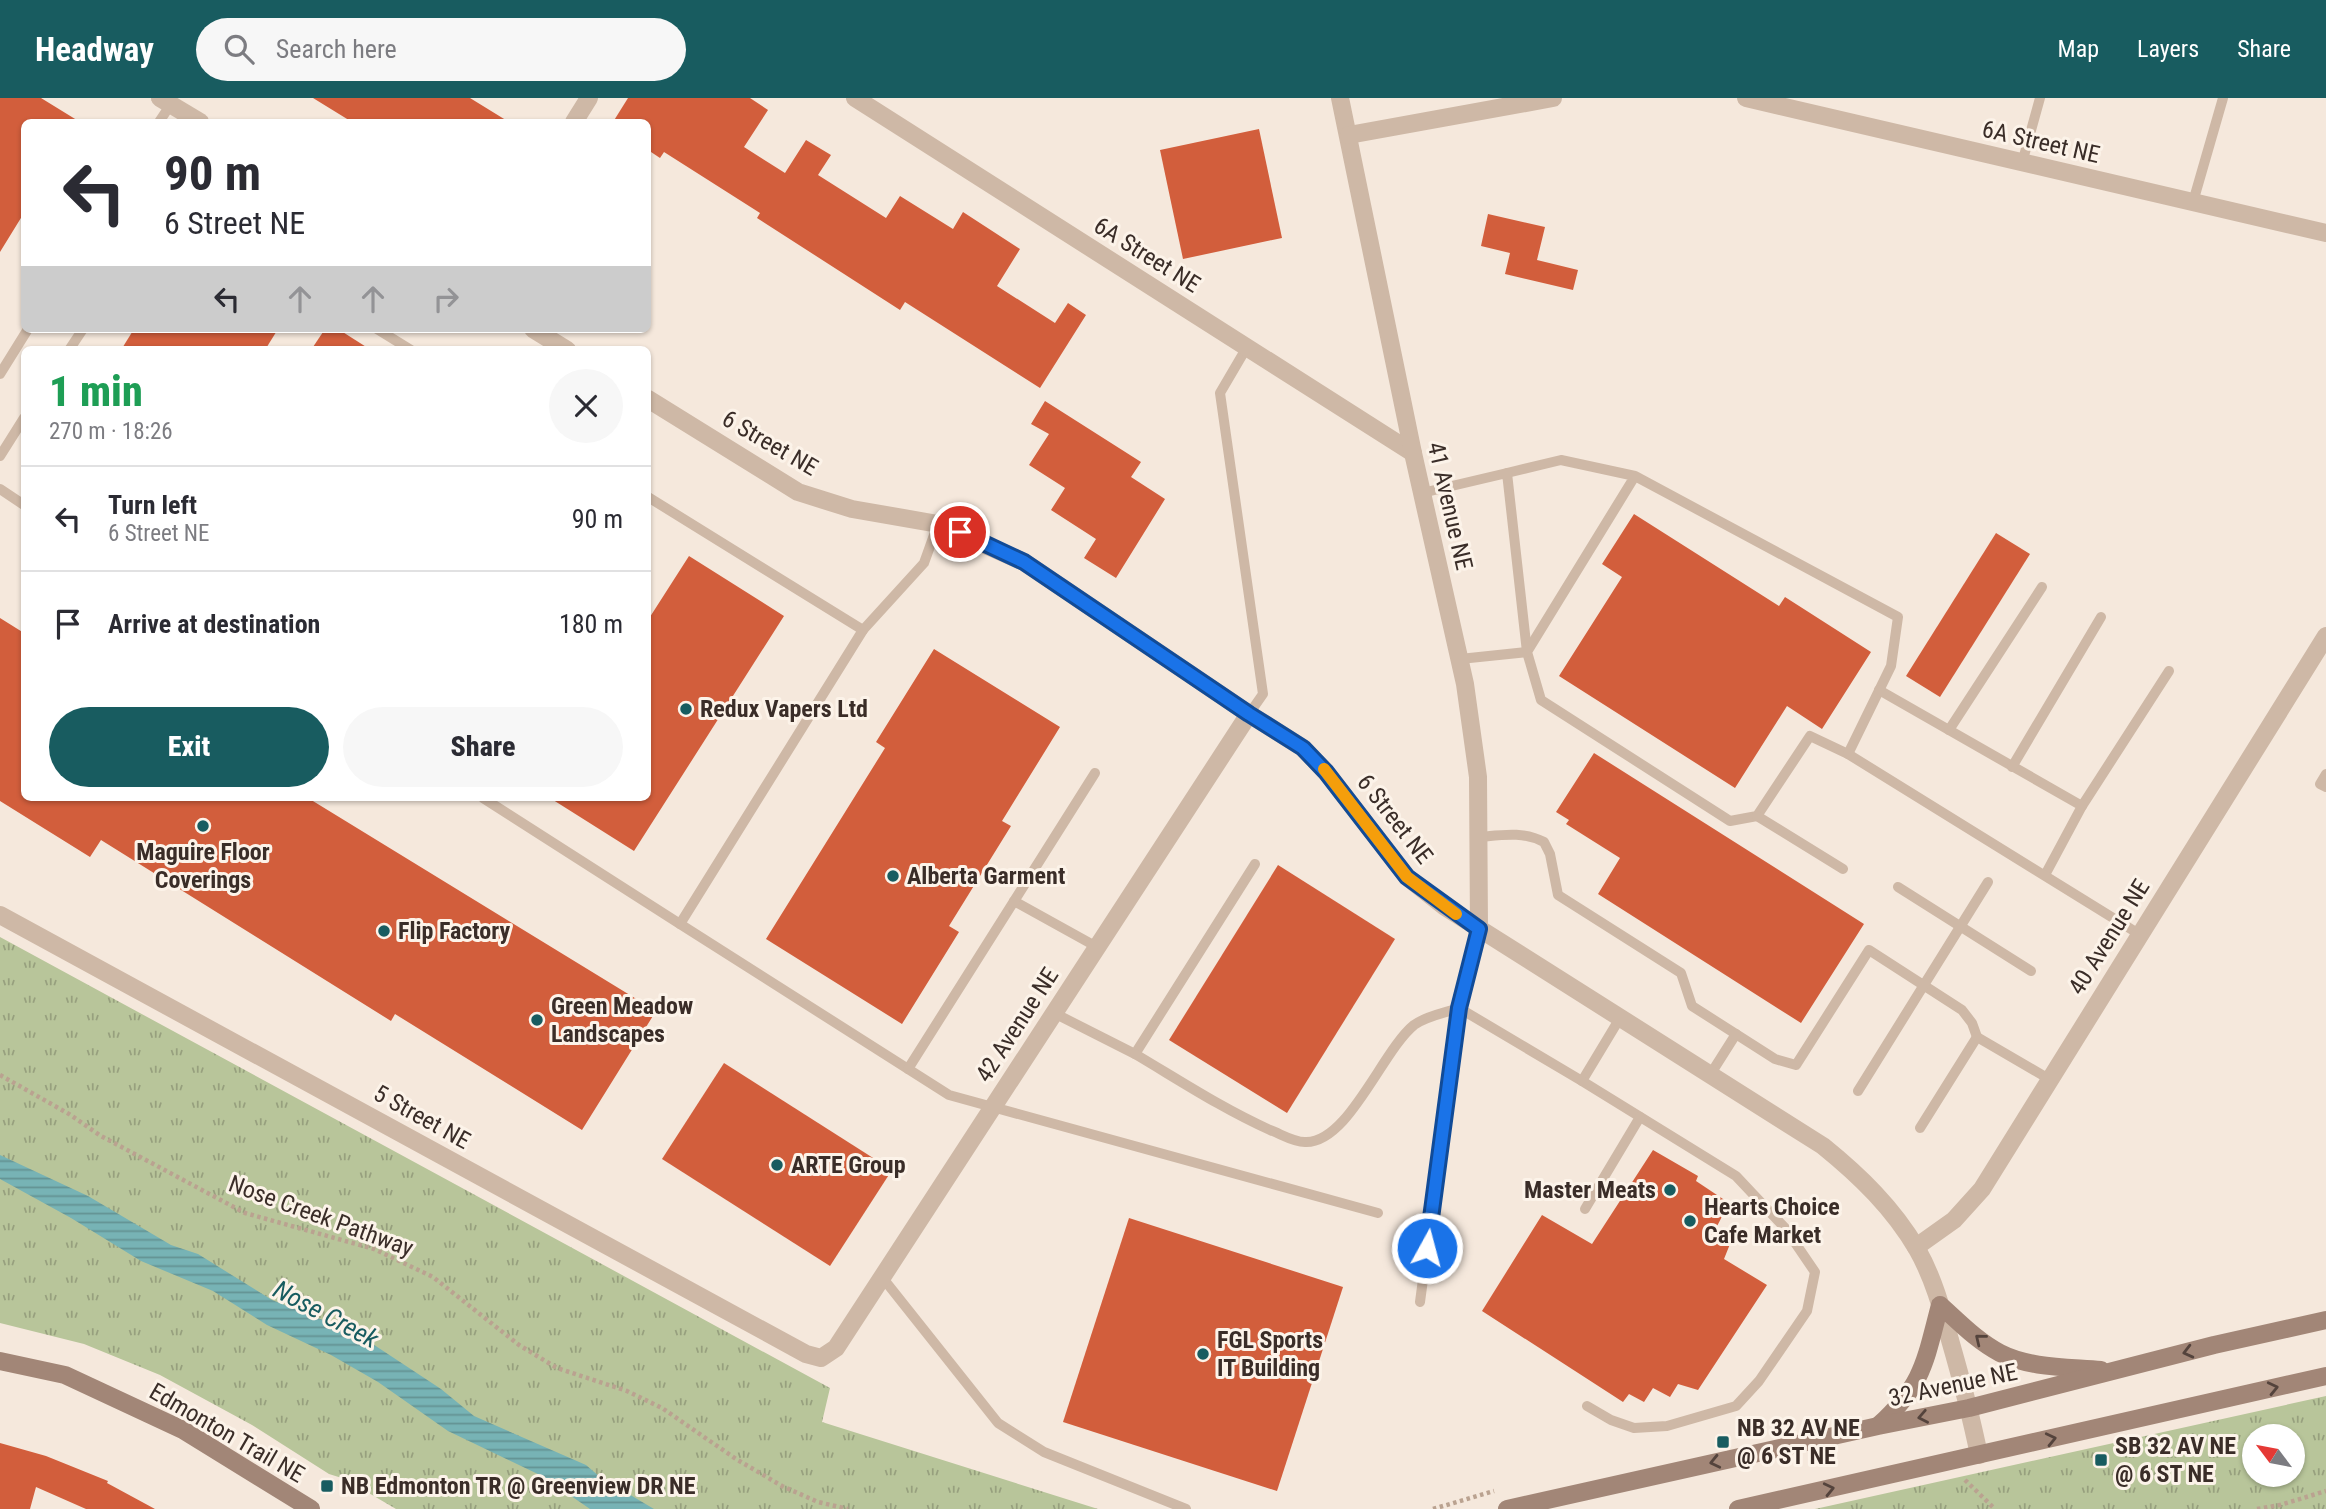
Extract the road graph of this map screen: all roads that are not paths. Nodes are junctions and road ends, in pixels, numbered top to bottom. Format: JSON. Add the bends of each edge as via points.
{"nodes":[{"id":1,"x":589,"y":98,"type":"edge"},
{"id":2,"x":855,"y":98,"type":"edge"},
{"id":3,"x":1340,"y":98,"type":"edge"},
{"id":4,"x":1553,"y":98,"type":"edge"},
{"id":5,"x":1745,"y":98,"type":"edge"},
{"id":6,"x":2040,"y":98,"type":"edge"},
{"id":7,"x":2223,"y":98,"type":"edge"},
{"id":8,"x":165,"y":101,"type":"edge"},
{"id":9,"x":160,"y":119,"type":"edge"},
{"id":10,"x":192,"y":119,"type":"edge"},
{"id":11,"x":576,"y":119,"type":"edge"},
{"id":12,"x":1349,"y":135,"type":"junction"},
{"id":13,"x":2022,"y":163,"type":"junction"},
{"id":14,"x":2193,"y":202,"type":"junction"},
{"id":15,"x":2326,"y":233,"type":"edge"},
{"id":16,"x":26,"y":333,"type":"edge"},
{"id":17,"x":383,"y":333,"type":"edge"},
{"id":18,"x":538,"y":333,"type":"edge"},
{"id":19,"x":405,"y":346,"type":"edge"},
{"id":20,"x":555,"y":346,"type":"edge"},
{"id":21,"x":1247,"y":347,"type":"junction"},
{"id":22,"x":0,"y":374,"type":"edge"},
{"id":23,"x":651,"y":401,"type":"edge"},
{"id":24,"x":21,"y":423,"type":"edge"},
{"id":25,"x":1413,"y":453,"type":"junction"},
{"id":26,"x":0,"y":456,"type":"edge"},
{"id":27,"x":1507,"y":473,"type":"junction"},
{"id":28,"x":1635,"y":476,"type":"junction"},
{"id":29,"x":0,"y":489,"type":"edge"},
{"id":30,"x":1422,"y":493,"type":"junction"},
{"id":31,"x":651,"y":499,"type":"edge"},
{"id":32,"x":21,"y":503,"type":"edge"},
{"id":33,"x":938,"y":524,"type":"junction"},
{"id":34,"x":2042,"y":587,"type":"dead end"},
{"id":35,"x":2101,"y":617,"type":"dead end"},
{"id":36,"x":863,"y":630,"type":"junction"},
{"id":37,"x":2326,"y":636,"type":"edge"},
{"id":38,"x":1527,"y":652,"type":"junction"},
{"id":39,"x":1460,"y":659,"type":"junction"},
{"id":40,"x":2169,"y":671,"type":"dead end"},
{"id":41,"x":1879,"y":690,"type":"junction"},
{"id":42,"x":1249,"y":714,"type":"junction"},
{"id":43,"x":1949,"y":730,"type":"junction"},
{"id":44,"x":1848,"y":754,"type":"junction"},
{"id":45,"x":2012,"y":766,"type":"junction"},
{"id":46,"x":1094,"y":773,"type":"dead end"},
{"id":47,"x":2326,"y":774,"type":"edge"},
{"id":48,"x":2326,"y":787,"type":"edge"},
{"id":49,"x":488,"y":801,"type":"edge"},
{"id":50,"x":2082,"y":806,"type":"junction"},
{"id":51,"x":1757,"y":816,"type":"junction"},
{"id":52,"x":1479,"y":836,"type":"junction"},
{"id":53,"x":1255,"y":864,"type":"dead end"},
{"id":54,"x":1843,"y":869,"type":"dead end"},
{"id":55,"x":2045,"y":875,"type":"junction"},
{"id":56,"x":1988,"y":882,"type":"dead end"},
{"id":57,"x":1898,"y":887,"type":"dead end"},
{"id":58,"x":1014,"y":901,"type":"junction"},
{"id":59,"x":0,"y":915,"type":"edge"},
{"id":60,"x":680,"y":924,"type":"junction"},
{"id":61,"x":1961,"y":928,"type":"junction"},
{"id":62,"x":1479,"y":929,"type":"junction"},
{"id":63,"x":2139,"y":934,"type":"junction"},
{"id":64,"x":1097,"y":947,"type":"junction"},
{"id":65,"x":2031,"y":971,"type":"dead end"},
{"id":66,"x":1924,"y":986,"type":"junction"},
{"id":67,"x":1459,"y":1008,"type":"junction"},
{"id":68,"x":1054,"y":1013,"type":"junction"},
{"id":69,"x":1620,"y":1018,"type":"junction"},
{"id":70,"x":1736,"y":1034,"type":"junction"},
{"id":71,"x":1978,"y":1037,"type":"junction"},
{"id":72,"x":1135,"y":1054,"type":"junction"},
{"id":73,"x":908,"y":1069,"type":"junction"},
{"id":74,"x":1710,"y":1075,"type":"junction"},
{"id":75,"x":2049,"y":1079,"type":"junction"},
{"id":76,"x":1582,"y":1081,"type":"junction"},
{"id":77,"x":1858,"y":1091,"type":"dead end"},
{"id":78,"x":993,"y":1107,"type":"junction"},
{"id":79,"x":1640,"y":1117,"type":"junction"},
{"id":80,"x":1920,"y":1128,"type":"dead end"},
{"id":81,"x":1585,"y":1209,"type":"dead end"},
{"id":82,"x":1378,"y":1213,"type":"dead end"},
{"id":83,"x":1916,"y":1247,"type":"junction"},
{"id":84,"x":882,"y":1277,"type":"junction"},
{"id":85,"x":1420,"y":1302,"type":"dead end"},
{"id":86,"x":1941,"y":1305,"type":"junction"},
{"id":87,"x":2326,"y":1320,"type":"edge"},
{"id":88,"x":821,"y":1357,"type":"joint"},
{"id":89,"x":0,"y":1361,"type":"edge"},
{"id":90,"x":2115,"y":1371,"type":"junction"},
{"id":91,"x":2326,"y":1376,"type":"edge"},
{"id":92,"x":1587,"y":1406,"type":"dead end"},
{"id":93,"x":1969,"y":1408,"type":"junction"},
{"id":94,"x":1878,"y":1426,"type":"junction"},
{"id":95,"x":1979,"y":1455,"type":"junction"},
{"id":96,"x":311,"y":1509,"type":"edge"},
{"id":97,"x":1186,"y":1509,"type":"edge"},
{"id":98,"x":1507,"y":1509,"type":"edge"},
{"id":99,"x":1738,"y":1509,"type":"edge"}],
"edges":[{"from":1,"to":11,"type":"street"},
{"from":2,"to":21,"type":"street","name":"6A Street NE"},
{"from":3,"to":12,"type":"street","name":"41 Avenue NE"},
{"from":4,"to":12,"type":"street"},
{"from":5,"to":13,"type":"street","name":"6A Street NE"},
{"from":6,"to":13,"type":"lane"},
{"from":7,"to":14,"type":"lane"},
{"from":8,"to":9,"type":"lane"},
{"from":8,"to":10,"type":"street"},
{"from":12,"to":25,"type":"street","name":"41 Avenue NE"},
{"from":13,"to":14,"type":"street","name":"6A Street NE"},
{"from":14,"to":15,"type":"street","name":"6A Street NE"},
{"from":16,"to":22,"type":"lane"},
{"from":17,"to":19,"type":"lane"},
{"from":18,"to":20,"type":"street"},
{"from":21,"to":25,"type":"street","name":"6A Street NE"},
{"from":21,"to":42,"type":"lane","via":[[1220,393],[1263,694]]},
{"from":23,"to":33,"type":"street","name":"6 Street NE","via":[[798,492],[852,509]]},
{"from":24,"to":26,"type":"lane"},
{"from":25,"to":30,"type":"street","name":"41 Avenue NE"},
{"from":27,"to":28,"type":"lane","via":[[1561,460]]},
{"from":27,"to":30,"type":"lane"},
{"from":27,"to":38,"type":"lane"},
{"from":28,"to":38,"type":"lane"},
{"from":28,"to":41,"type":"lane","via":[[1898,617],[1891,666]]},
{"from":29,"to":32,"type":"lane"},
{"from":30,"to":39,"type":"street","name":"41 Avenue NE"},
{"from":31,"to":36,"type":"lane"},
{"from":33,"to":36,"type":"lane","via":[[924,564]]},
{"from":33,"to":42,"type":"street","name":"6 Street NE","via":[[1024,562]]},
{"from":34,"to":43,"type":"lane"},
{"from":35,"to":45,"type":"lane"},
{"from":36,"to":60,"type":"lane"},
{"from":37,"to":63,"type":"street","name":"40 Avenue NE"},
{"from":38,"to":39,"type":"lane"},
{"from":38,"to":51,"type":"lane","via":[[1541,700],[1730,821]]},
{"from":39,"to":52,"type":"street","name":"41 Avenue NE","via":[[1478,778]]},
{"from":40,"to":50,"type":"lane"},
{"from":41,"to":43,"type":"lane"},
{"from":41,"to":44,"type":"lane"},
{"from":42,"to":62,"type":"street","name":"6 Street NE","via":[[1303,748],[1407,877]]},
{"from":42,"to":64,"type":"street","name":"42 Avenue NE"},
{"from":43,"to":45,"type":"lane"},
{"from":44,"to":51,"type":"lane","via":[[1810,736]]},
{"from":44,"to":55,"type":"lane"},
{"from":45,"to":50,"type":"lane"},
{"from":46,"to":58,"type":"lane"},
{"from":47,"to":48,"type":"lane","via":[[2320,784]]},
{"from":49,"to":60,"type":"lane"},
{"from":50,"to":55,"type":"lane"},
{"from":51,"to":54,"type":"lane"},
{"from":52,"to":62,"type":"street","name":"41 Avenue NE"},
{"from":52,"to":70,"type":"lane","via":[[1531,835],[1544,842],[1558,895],[1681,973],[1692,1006]]},
{"from":53,"to":72,"type":"lane"},
{"from":55,"to":63,"type":"lane"},
{"from":56,"to":61,"type":"lane"},
{"from":57,"to":61,"type":"lane"},
{"from":58,"to":64,"type":"lane"},
{"from":58,"to":73,"type":"lane"},
{"from":59,"to":88,"type":"street","name":"5 Street NE","via":[[806,1354]]},
{"from":60,"to":73,"type":"lane"},
{"from":61,"to":65,"type":"lane"},
{"from":61,"to":66,"type":"lane"},
{"from":62,"to":67,"type":"lane"},
{"from":62,"to":69,"type":"street","name":"6 Street NE"},
{"from":63,"to":75,"type":"street","name":"40 Avenue NE"},
{"from":64,"to":68,"type":"street","name":"42 Avenue NE"},
{"from":66,"to":70,"type":"lane","via":[[1869,950],[1796,1065],[1775,1059]]},
{"from":66,"to":71,"type":"lane","via":[[1962,1010]]},
{"from":66,"to":77,"type":"lane"},
{"from":67,"to":72,"type":"lane","via":[[1417,1023],[1404,1034],[1347,1118],[1326,1136],[1307,1143],[1253,1122]]},
{"from":67,"to":76,"type":"lane"},
{"from":67,"to":85,"type":"lane"},
{"from":68,"to":72,"type":"lane"},
{"from":68,"to":78,"type":"street","name":"42 Avenue NE"},
{"from":69,"to":74,"type":"street","name":"6 Street NE"},
{"from":69,"to":76,"type":"lane"},
{"from":70,"to":74,"type":"lane"},
{"from":71,"to":75,"type":"lane"},
{"from":71,"to":80,"type":"lane"},
{"from":73,"to":78,"type":"lane","via":[[949,1095]]},
{"from":74,"to":83,"type":"street","name":"6 Street NE","via":[[1855,1171],[1887,1205]]},
{"from":75,"to":83,"type":"street","name":"40 Avenue NE","via":[[1982,1189],[1954,1220]]},
{"from":76,"to":79,"type":"lane"},
{"from":78,"to":82,"type":"lane"},
{"from":78,"to":84,"type":"street","name":"42 Avenue NE"},
{"from":79,"to":81,"type":"lane"},
{"from":79,"to":92,"type":"lane","via":[[1736,1176],[1785,1228],[1815,1272],[1813,1288],[1807,1311],[1759,1381],[1735,1406],[1667,1426],[1634,1428]]},
{"from":83,"to":86,"type":"street","name":"6 Street NE"},
{"from":84,"to":88,"type":"street","name":"42 Avenue NE","via":[[836,1348]]},
{"from":84,"to":97,"type":"lane","via":[[998,1423],[1044,1452]]},
{"from":90,"to":86,"type":"main road","one_way":true,"via":[[2034,1364],[2002,1354]]},
{"from":86,"to":93,"type":"street","name":"6 Street NE"},
{"from":86,"to":94,"type":"main road","via":[[1922,1373]]},
{"from":87,"to":90,"type":"main road","name":"32 Avenue NE","one_way":true},
{"from":89,"to":96,"type":"main road","name":"Edmonton Trail NE","via":[[65,1375],[183,1430]]},
{"from":90,"to":93,"type":"main road","name":"32 Avenue NE"},
{"from":95,"to":91,"type":"main road","one_way":true},
{"from":93,"to":94,"type":"main road","name":"32 Avenue NE","one_way":true},
{"from":93,"to":95,"type":"street","name":"6 Street NE"},
{"from":94,"to":98,"type":"main road","name":"32 Avenue NE","one_way":true},
{"from":99,"to":95,"type":"main road","one_way":true}]}
